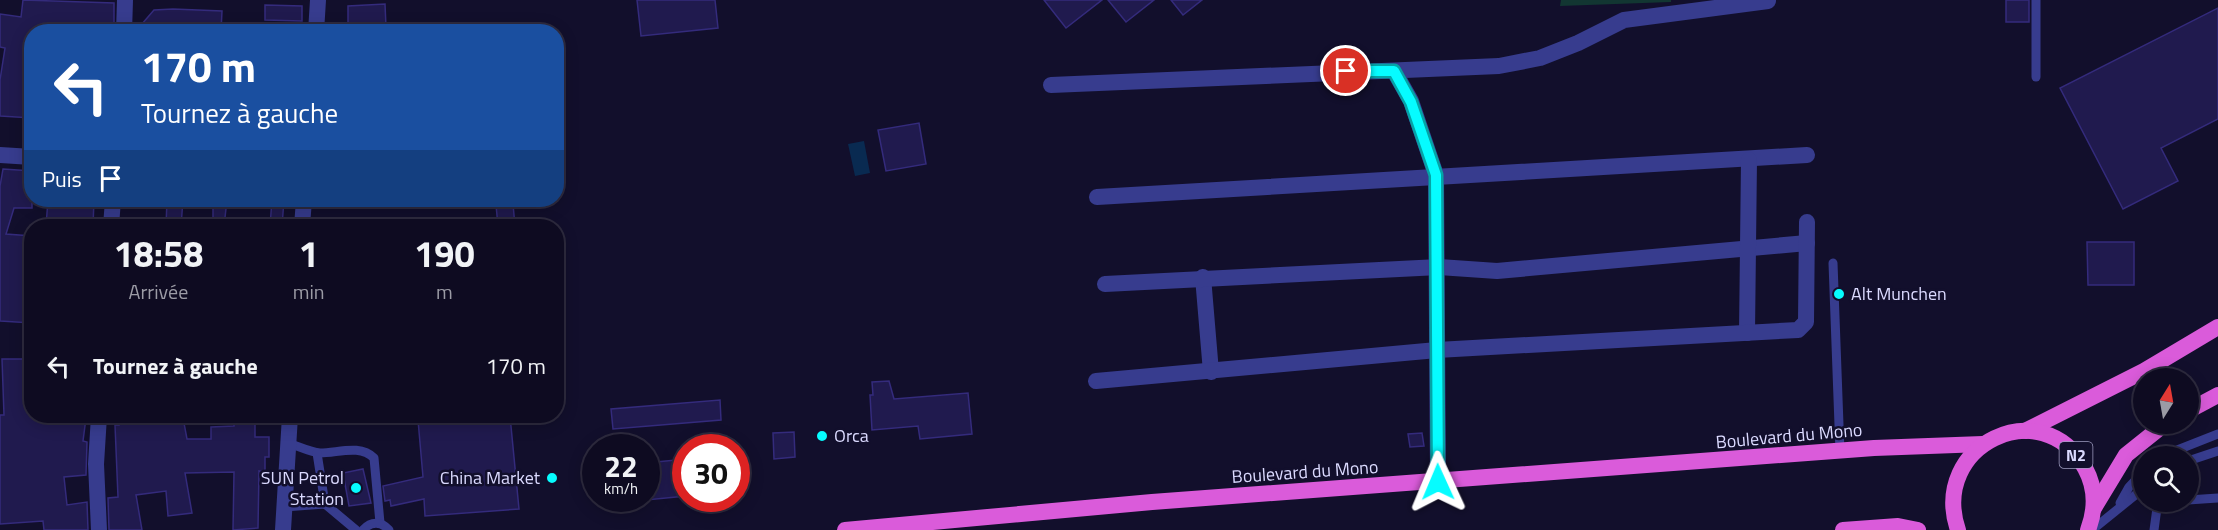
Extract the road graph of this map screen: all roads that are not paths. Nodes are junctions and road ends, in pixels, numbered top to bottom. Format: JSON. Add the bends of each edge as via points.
{"nodes":[{"id":1,"x":125,"y":0,"type":"edge"},
{"id":2,"x":318,"y":0,"type":"edge"},
{"id":3,"x":2036,"y":0,"type":"edge"},
{"id":4,"x":1768,"y":1,"type":"edge"},
{"id":5,"x":124,"y":24,"type":"edge"},
{"id":6,"x":316,"y":24,"type":"edge"},
{"id":7,"x":1394,"y":71,"type":"junction"},
{"id":8,"x":2036,"y":77,"type":"dead end"},
{"id":9,"x":1051,"y":86,"type":"dead end"},
{"id":10,"x":0,"y":155,"type":"edge"},
{"id":11,"x":1807,"y":155,"type":"dead end"},
{"id":12,"x":24,"y":156,"type":"edge"},
{"id":13,"x":1749,"y":160,"type":"junction"},
{"id":14,"x":1436,"y":175,"type":"junction"},
{"id":15,"x":1097,"y":197,"type":"dead end"},
{"id":16,"x":1807,"y":222,"type":"dead end"},
{"id":17,"x":1807,"y":243,"type":"junction"},
{"id":18,"x":1748,"y":249,"type":"junction"},
{"id":19,"x":1833,"y":262,"type":"dead end"},
{"id":20,"x":1438,"y":267,"type":"junction"},
{"id":21,"x":1203,"y":277,"type":"junction"},
{"id":22,"x":1105,"y":284,"type":"dead end"},
{"id":23,"x":2218,"y":327,"type":"edge"},
{"id":24,"x":1747,"y":333,"type":"junction"},
{"id":25,"x":1437,"y":350,"type":"junction"},
{"id":26,"x":1211,"y":372,"type":"junction"},
{"id":27,"x":1096,"y":381,"type":"dead end"},
{"id":28,"x":2218,"y":394,"type":"edge"},
{"id":29,"x":2199,"y":405,"type":"edge"},
{"id":30,"x":99,"y":423,"type":"edge"},
{"id":31,"x":289,"y":423,"type":"edge"},
{"id":32,"x":2025,"y":431,"type":"junction"},
{"id":33,"x":2152,"y":434,"type":"edge"},
{"id":34,"x":2218,"y":434,"type":"edge"},
{"id":35,"x":288,"y":443,"type":"junction"},
{"id":36,"x":1983,"y":444,"type":"junction"},
{"id":37,"x":2187,"y":446,"type":"edge"},
{"id":38,"x":2218,"y":451,"type":"edge"},
{"id":39,"x":1840,"y":452,"type":"junction"},
{"id":40,"x":317,"y":453,"type":"junction"},
{"id":41,"x":2199,"y":456,"type":"edge"},
{"id":42,"x":1438,"y":482,"type":"junction"},
{"id":43,"x":2133,"y":483,"type":"edge"},
{"id":44,"x":2133,"y":495,"type":"edge"},
{"id":45,"x":2218,"y":498,"type":"edge"},
{"id":46,"x":2199,"y":499,"type":"edge"},
{"id":47,"x":324,"y":504,"type":"junction"},
{"id":48,"x":2119,"y":505,"type":"junction"},
{"id":49,"x":285,"y":507,"type":"junction"},
{"id":50,"x":2094,"y":508,"type":"junction"},
{"id":51,"x":380,"y":523,"type":"junction"},
{"id":52,"x":2154,"y":525,"type":"edge"},
{"id":53,"x":99,"y":530,"type":"edge"},
{"id":54,"x":283,"y":530,"type":"edge"},
{"id":55,"x":356,"y":530,"type":"edge"},
{"id":56,"x":363,"y":530,"type":"edge"},
{"id":57,"x":389,"y":530,"type":"edge"},
{"id":58,"x":845,"y":530,"type":"edge"},
{"id":59,"x":1843,"y":530,"type":"edge"},
{"id":60,"x":1918,"y":530,"type":"edge"},
{"id":61,"x":1958,"y":530,"type":"edge"},
{"id":62,"x":2090,"y":530,"type":"edge"},
{"id":63,"x":2146,"y":530,"type":"edge"}],
"edges":[{"from":1,"to":5,"type":"street"},
{"from":2,"to":6,"type":"street"},
{"from":3,"to":8,"type":"lane"},
{"from":4,"to":7,"type":"street","via":[[1624,20],[1540,58],[1499,66]]},
{"from":7,"to":9,"type":"street"},
{"from":7,"to":14,"type":"street","via":[[1411,102]]},
{"from":10,"to":12,"type":"street"},
{"from":11,"to":13,"type":"street"},
{"from":13,"to":14,"type":"street"},
{"from":13,"to":18,"type":"street"},
{"from":14,"to":15,"type":"street"},
{"from":14,"to":20,"type":"street"},
{"from":16,"to":17,"type":"street"},
{"from":17,"to":18,"type":"street"},
{"from":17,"to":24,"type":"street","via":[[1803,328]]},
{"from":18,"to":20,"type":"street","via":[[1497,271]]},
{"from":18,"to":24,"type":"street"},
{"from":19,"to":39,"type":"lane"},
{"from":20,"to":21,"type":"street"},
{"from":20,"to":25,"type":"street"},
{"from":21,"to":22,"type":"street"},
{"from":21,"to":26,"type":"street"},
{"from":23,"to":32,"type":"highway","number":"N2","via":[[2144,371]]},
{"from":24,"to":25,"type":"street"},
{"from":25,"to":26,"type":"street"},
{"from":25,"to":42,"type":"street"},
{"from":26,"to":27,"type":"street"},
{"from":28,"to":29,"type":"highway"},
{"from":30,"to":53,"type":"street"},
{"from":31,"to":35,"type":"street"},
{"from":32,"to":36,"type":"highway","number":"N2","via":[[2002,434]]},
{"from":32,"to":50,"type":"highway","number":"N2","via":[[2058,441],[2076,455],[2088,475]]},
{"from":33,"to":50,"type":"highway","number":"N2","via":[[2126,455]]},
{"from":34,"to":37,"type":"lane"},
{"from":35,"to":40,"type":"lane"},
{"from":35,"to":49,"type":"street"},
{"from":36,"to":39,"type":"highway","name":"Boulevard du Mono","number":"N2"},
{"from":36,"to":61,"type":"highway","number":"N2","via":[[1965,461],[1955,483],[1952,507]]},
{"from":38,"to":41,"type":"lane"},
{"from":39,"to":42,"type":"highway","name":"Boulevard du Mono","number":"N2"},
{"from":40,"to":47,"type":"lane"},
{"from":40,"to":51,"type":"lane","via":[[361,450],[374,458]]},
{"from":42,"to":58,"type":"highway","name":"Boulevard du Mono","number":"N2","via":[[1152,501]]},
{"from":43,"to":48,"type":"lane"},
{"from":44,"to":48,"type":"lane"},
{"from":45,"to":46,"type":"lane"},
{"from":47,"to":49,"type":"lane"},
{"from":47,"to":55,"type":"lane"},
{"from":48,"to":62,"type":"lane"},
{"from":49,"to":54,"type":"street"},
{"from":50,"to":62,"type":"highway","number":"N2"},
{"from":51,"to":56,"type":"lane"},
{"from":51,"to":57,"type":"lane"},
{"from":52,"to":63,"type":"lane"},
{"from":59,"to":60,"type":"highway","via":[[1898,526]]}]}
